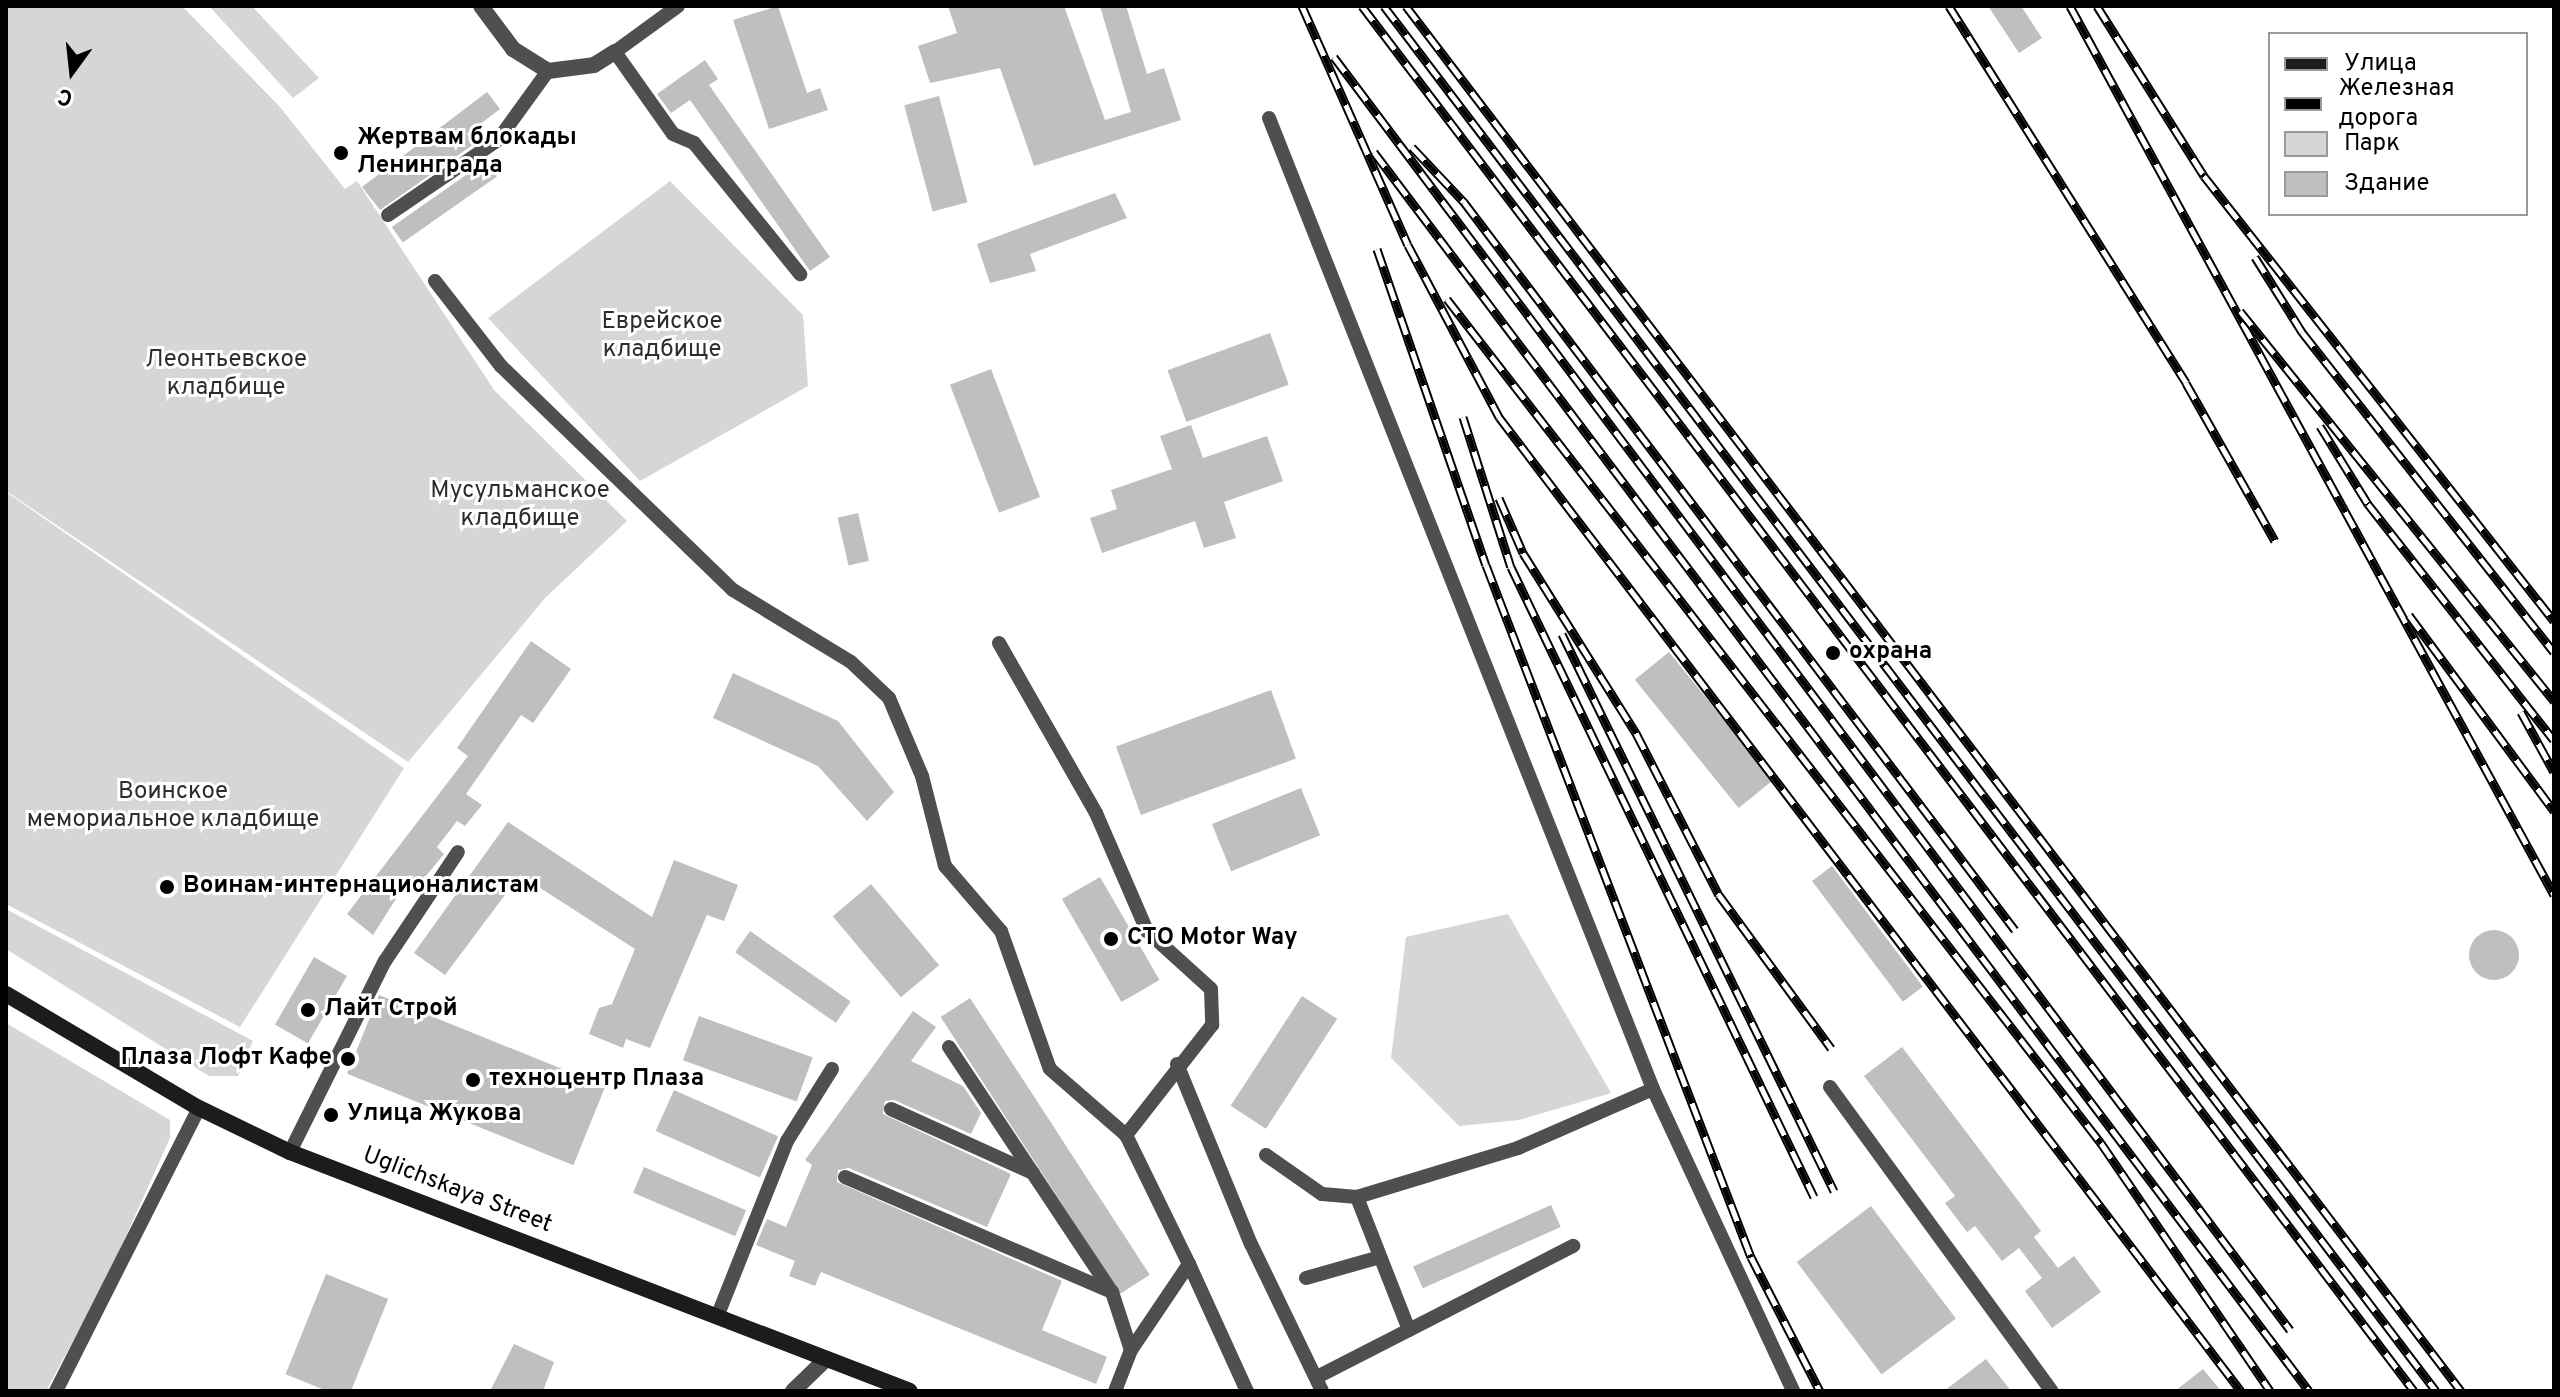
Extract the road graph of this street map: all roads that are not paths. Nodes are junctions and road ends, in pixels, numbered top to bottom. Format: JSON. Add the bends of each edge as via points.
{"nodes":[{"id":1,"x":481,"y":6,"type":"edge"},
{"id":2,"x":678,"y":6,"type":"edge"},
{"id":3,"x":615,"y":52,"type":"junction"},
{"id":4,"x":548,"y":71,"type":"junction"},
{"id":5,"x":1269,"y":118,"type":"dead end"},
{"id":6,"x":388,"y":215,"type":"dead end"},
{"id":7,"x":800,"y":274,"type":"dead end"},
{"id":8,"x":435,"y":281,"type":"dead end"},
{"id":9,"x":999,"y":643,"type":"dead end"},
{"id":10,"x":458,"y":852,"type":"dead end"},
{"id":11,"x":6,"y":994,"type":"edge"},
{"id":12,"x":949,"y":1047,"type":"dead end"},
{"id":13,"x":1177,"y":1064,"type":"junction"},
{"id":14,"x":832,"y":1069,"type":"dead end"},
{"id":15,"x":1830,"y":1087,"type":"dead end"},
{"id":16,"x":1653,"y":1089,"type":"junction"},
{"id":17,"x":199,"y":1108,"type":"junction"},
{"id":18,"x":891,"y":1109,"type":"dead end"},
{"id":19,"x":1126,"y":1135,"type":"junction"},
{"id":20,"x":290,"y":1152,"type":"junction"},
{"id":21,"x":1266,"y":1155,"type":"dead end"},
{"id":22,"x":1033,"y":1173,"type":"junction"},
{"id":23,"x":845,"y":1177,"type":"dead end"},
{"id":24,"x":1357,"y":1197,"type":"junction"},
{"id":25,"x":1573,"y":1246,"type":"dead end"},
{"id":26,"x":1380,"y":1257,"type":"junction"},
{"id":27,"x":1189,"y":1264,"type":"junction"},
{"id":28,"x":1306,"y":1278,"type":"dead end"},
{"id":29,"x":1112,"y":1292,"type":"junction"},
{"id":30,"x":717,"y":1317,"type":"junction"},
{"id":31,"x":1409,"y":1330,"type":"junction"},
{"id":32,"x":1131,"y":1350,"type":"junction"},
{"id":33,"x":826,"y":1359,"type":"junction"},
{"id":34,"x":1320,"y":1384,"type":"edge"},
{"id":35,"x":56,"y":1391,"type":"edge"},
{"id":36,"x":793,"y":1391,"type":"edge"},
{"id":37,"x":910,"y":1391,"type":"edge"},
{"id":38,"x":1115,"y":1391,"type":"edge"},
{"id":39,"x":1247,"y":1391,"type":"edge"},
{"id":40,"x":1793,"y":1391,"type":"edge"},
{"id":41,"x":2052,"y":1391,"type":"edge"}],
"edges":[{"from":1,"to":4,"type":"street","via":[[513,49]]},
{"from":2,"to":3,"type":"lane"},
{"from":3,"to":4,"type":"street","via":[[594,65]]},
{"from":3,"to":7,"type":"lane","via":[[673,134],[694,143]]},
{"from":4,"to":6,"type":"lane","via":[[498,140]]},
{"from":5,"to":16,"type":"lane"},
{"from":8,"to":19,"type":"lane","via":[[501,366],[733,590],[851,662],[889,698],[922,776],[945,866],[1001,931],[1050,1069]]},
{"from":9,"to":13,"type":"lane","via":[[1096,813],[1147,931],[1211,989],[1212,1025]]},
{"from":10,"to":20,"type":"lane","via":[[385,961]]},
{"from":11,"to":17,"type":"main road","name":"Uglichskaya Street"},
{"from":12,"to":22,"type":"lane"},
{"from":13,"to":19,"type":"lane"},
{"from":13,"to":34,"type":"lane","via":[[1251,1244]]},
{"from":14,"to":30,"type":"lane","via":[[787,1141]]},
{"from":15,"to":41,"type":"lane"},
{"from":16,"to":24,"type":"lane","via":[[1518,1148]]},
{"from":16,"to":40,"type":"lane"},
{"from":17,"to":20,"type":"main road","name":"Uglichskaya Street"},
{"from":17,"to":35,"type":"lane"},
{"from":18,"to":22,"type":"lane"},
{"from":19,"to":27,"type":"lane"},
{"from":20,"to":30,"type":"main road","name":"Uglichskaya Street"},
{"from":21,"to":24,"type":"lane","via":[[1322,1194]]},
{"from":22,"to":29,"type":"lane"},
{"from":23,"to":29,"type":"lane"},
{"from":24,"to":26,"type":"lane"},
{"from":25,"to":31,"type":"lane"},
{"from":26,"to":28,"type":"lane"},
{"from":26,"to":31,"type":"lane"},
{"from":27,"to":32,"type":"lane"},
{"from":27,"to":39,"type":"lane"},
{"from":29,"to":32,"type":"lane"},
{"from":30,"to":33,"type":"main road","name":"Uglichskaya Street"},
{"from":31,"to":34,"type":"lane"},
{"from":32,"to":38,"type":"lane"},
{"from":33,"to":36,"type":"street"},
{"from":33,"to":37,"type":"main road","name":"Uglichskaya Street"}]}
